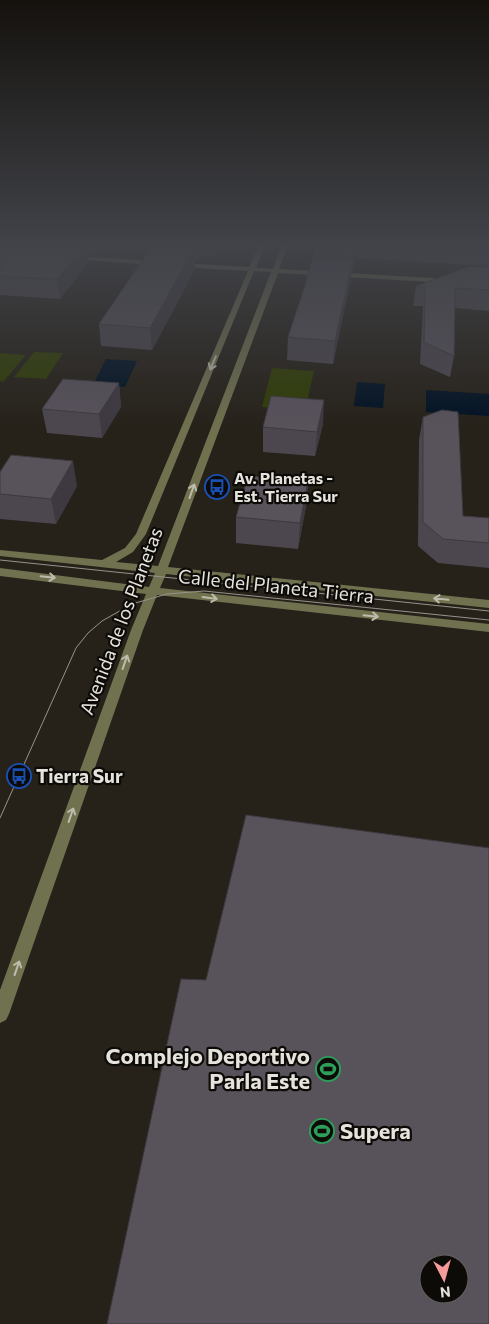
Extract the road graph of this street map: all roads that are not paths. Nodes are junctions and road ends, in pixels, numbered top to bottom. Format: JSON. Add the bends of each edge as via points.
{"nodes":[{"id":1,"x":236,"y":307,"type":"edge"},
{"id":2,"x":262,"y":307,"type":"edge"},
{"id":3,"x":0,"y":553,"type":"edge"},
{"id":4,"x":105,"y":563,"type":"junction"},
{"id":5,"x":163,"y":569,"type":"junction"},
{"id":6,"x":0,"y":572,"type":"edge"},
{"id":7,"x":154,"y":591,"type":"junction"},
{"id":8,"x":489,"y":604,"type":"edge"},
{"id":9,"x":489,"y":628,"type":"edge"},
{"id":10,"x":0,"y":1014,"type":"edge"}],
"edges":[{"from":1,"to":4,"type":"street","name":"Avenida de los Planetas","one_way":true,"via":[[141,534],[129,550]]},
{"from":5,"to":2,"type":"street","name":"Avenida de los Planetas","one_way":true},
{"from":3,"to":4,"type":"street","name":"Calle del Planeta Tierra"},
{"from":4,"to":5,"type":"street","name":"Calle del Planeta Tierra"},
{"from":5,"to":7,"type":"street","name":"Avenida de los Planetas"},
{"from":8,"to":5,"type":"street","name":"Calle del Planeta Tierra","one_way":true},
{"from":6,"to":7,"type":"street","name":"Calle del Planeta Tierra","one_way":true},
{"from":7,"to":9,"type":"street","name":"Calle del Planeta Tierra","one_way":true},
{"from":10,"to":7,"type":"street","name":"Avenida de los Planetas","one_way":true,"via":[[137,630]]}]}
